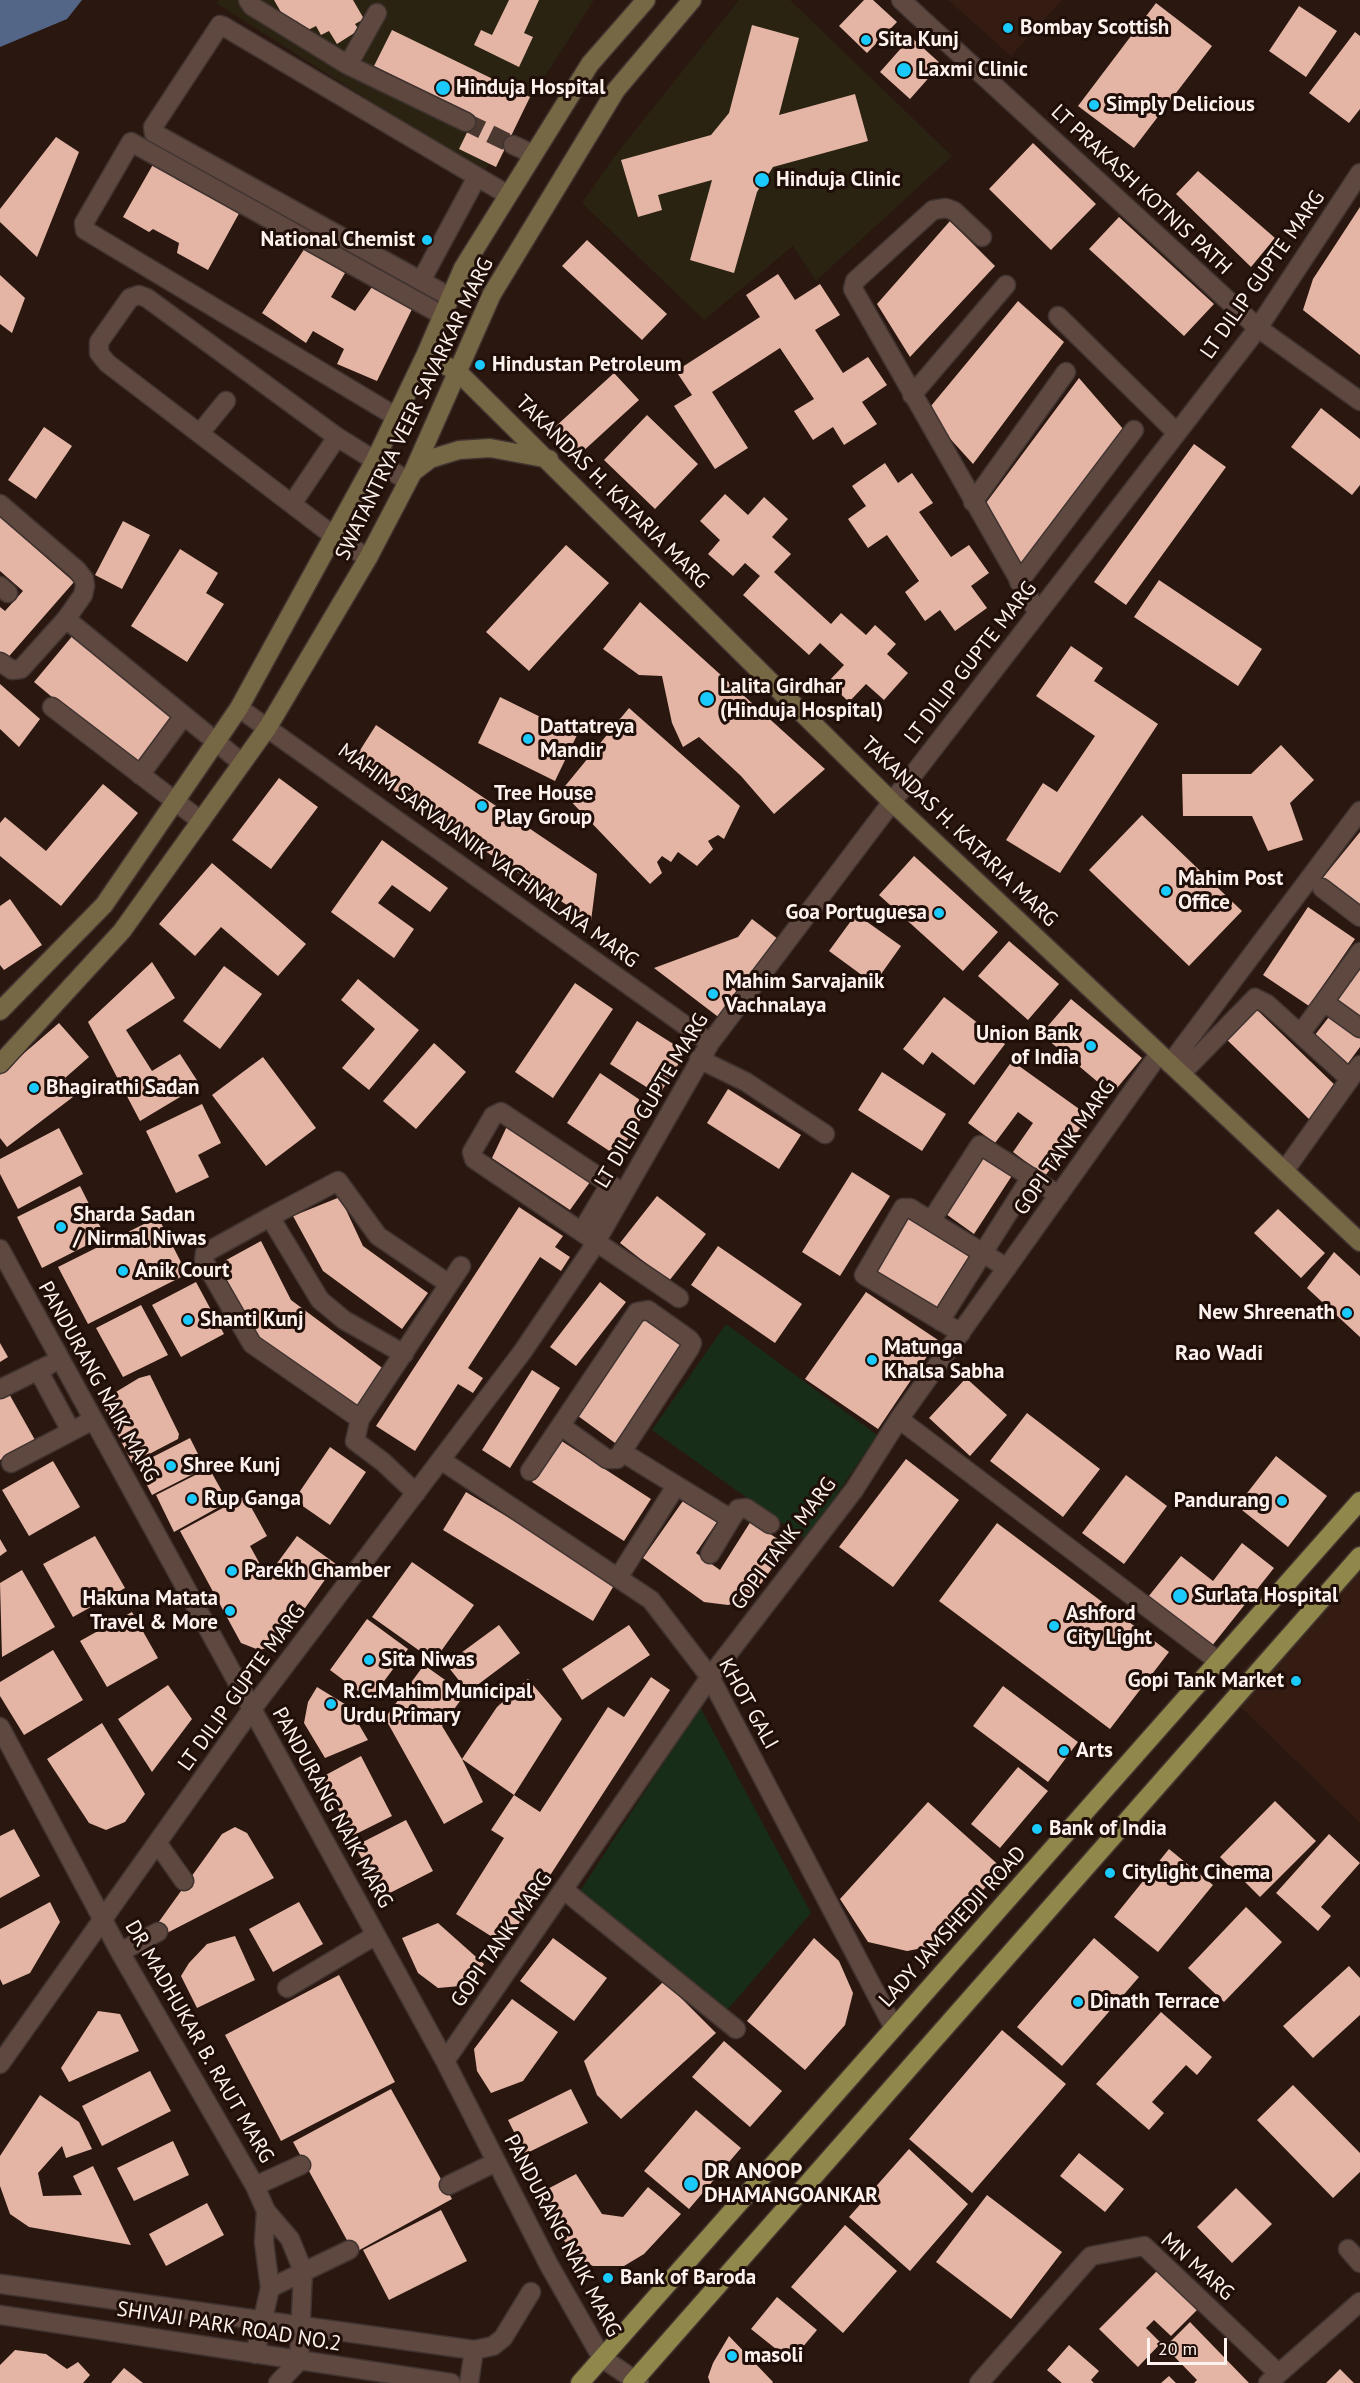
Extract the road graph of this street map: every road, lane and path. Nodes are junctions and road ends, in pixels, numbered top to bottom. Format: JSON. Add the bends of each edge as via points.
{"nodes":[{"id":1,"x":248,"y":0,"type":"edge"},
{"id":2,"x":646,"y":0,"type":"edge"},
{"id":3,"x":692,"y":0,"type":"edge"},
{"id":4,"x":901,"y":0,"type":"edge"},
{"id":5,"x":377,"y":13,"type":"dead end"},
{"id":6,"x":348,"y":65,"type":"junction"},
{"id":7,"x":466,"y":122,"type":"tunnel mouth"},
{"id":8,"x":513,"y":145,"type":"tunnel mouth"},
{"id":9,"x":533,"y":154,"type":"junction"},
{"id":10,"x":1360,"y":173,"type":"edge"},
{"id":11,"x":477,"y":177,"type":"junction"},
{"id":12,"x":508,"y":195,"type":"junction"},
{"id":13,"x":982,"y":237,"type":"dead end"},
{"id":14,"x":421,"y":282,"type":"junction"},
{"id":15,"x":1006,"y":285,"type":"dead end"},
{"id":16,"x":450,"y":297,"type":"junction"},
{"id":17,"x":442,"y":315,"type":"junction"},
{"id":18,"x":1058,"y":316,"type":"dead end"},
{"id":19,"x":1258,"y":328,"type":"junction"},
{"id":20,"x":425,"y":356,"type":"junction"},
{"id":21,"x":457,"y":371,"type":"junction"},
{"id":22,"x":1066,"y":372,"type":"dead end"},
{"id":23,"x":912,"y":395,"type":"junction"},
{"id":24,"x":226,"y":401,"type":"dead end"},
{"id":25,"x":1360,"y":401,"type":"edge"},
{"id":26,"x":395,"y":416,"type":"junction"},
{"id":27,"x":1134,"y":430,"type":"dead end"},
{"id":28,"x":1176,"y":432,"type":"junction"},
{"id":29,"x":200,"y":434,"type":"junction"},
{"id":30,"x":337,"y":437,"type":"junction"},
{"id":31,"x":549,"y":459,"type":"junction"},
{"id":32,"x":375,"y":460,"type":"junction"},
{"id":33,"x":411,"y":477,"type":"junction"},
{"id":34,"x":973,"y":502,"type":"junction"},
{"id":35,"x":0,"y":504,"type":"edge"},
{"id":36,"x":292,"y":504,"type":"junction"},
{"id":37,"x":335,"y":537,"type":"junction"},
{"id":38,"x":368,"y":558,"type":"junction"},
{"id":39,"x":1019,"y":582,"type":"junction"},
{"id":40,"x":1038,"y":613,"type":"junction"},
{"id":41,"x":66,"y":619,"type":"junction"},
{"id":42,"x":0,"y":662,"type":"edge"},
{"id":43,"x":52,"y":706,"type":"dead end"},
{"id":44,"x":240,"y":708,"type":"junction"},
{"id":45,"x":183,"y":717,"type":"junction"},
{"id":46,"x":268,"y":727,"type":"junction"},
{"id":47,"x":214,"y":743,"type":"junction"},
{"id":48,"x":242,"y":763,"type":"junction"},
{"id":49,"x":140,"y":775,"type":"junction"},
{"id":50,"x":173,"y":801,"type":"junction"},
{"id":51,"x":892,"y":802,"type":"junction"},
{"id":52,"x":1360,"y":811,"type":"edge"},
{"id":53,"x":201,"y":821,"type":"junction"},
{"id":54,"x":1322,"y":888,"type":"dead end"},
{"id":55,"x":1360,"y":917,"type":"edge"},
{"id":56,"x":1360,"y":952,"type":"edge"},
{"id":57,"x":1324,"y":1002,"type":"junction"},
{"id":58,"x":0,"y":1011,"type":"edge"},
{"id":59,"x":1360,"y":1028,"type":"edge"},
{"id":60,"x":1300,"y":1034,"type":"junction"},
{"id":61,"x":710,"y":1042,"type":"junction"},
{"id":62,"x":699,"y":1059,"type":"junction"},
{"id":63,"x":0,"y":1064,"type":"edge"},
{"id":64,"x":1170,"y":1064,"type":"junction"},
{"id":65,"x":1355,"y":1072,"type":"edge"},
{"id":66,"x":825,"y":1134,"type":"dead end"},
{"id":67,"x":1285,"y":1170,"type":"junction"},
{"id":68,"x":1032,"y":1177,"type":"junction"},
{"id":69,"x":617,"y":1188,"type":"junction"},
{"id":70,"x":1059,"y":1195,"type":"junction"},
{"id":71,"x":270,"y":1217,"type":"junction"},
{"id":72,"x":931,"y":1221,"type":"junction"},
{"id":73,"x":589,"y":1236,"type":"junction"},
{"id":74,"x":1360,"y":1242,"type":"edge"},
{"id":75,"x":0,"y":1250,"type":"edge"},
{"id":76,"x":983,"y":1254,"type":"junction"},
{"id":77,"x":461,"y":1266,"type":"dead end"},
{"id":78,"x":1007,"y":1268,"type":"junction"},
{"id":79,"x":449,"y":1284,"type":"junction"},
{"id":80,"x":679,"y":1298,"type":"dead end"},
{"id":81,"x":940,"y":1321,"type":"junction"},
{"id":82,"x":961,"y":1333,"type":"junction"},
{"id":83,"x":404,"y":1354,"type":"junction"},
{"id":84,"x":60,"y":1360,"type":"junction"},
{"id":85,"x":38,"y":1370,"type":"junction"},
{"id":86,"x":0,"y":1389,"type":"edge"},
{"id":87,"x":360,"y":1419,"type":"junction"},
{"id":88,"x":900,"y":1419,"type":"junction"},
{"id":89,"x":93,"y":1420,"type":"junction"},
{"id":90,"x":561,"y":1426,"type":"junction"},
{"id":91,"x":71,"y":1431,"type":"junction"},
{"id":92,"x":622,"y":1452,"type":"junction"},
{"id":93,"x":441,"y":1460,"type":"junction"},
{"id":94,"x":11,"y":1463,"type":"dead end"},
{"id":95,"x":530,"y":1471,"type":"dead end"},
{"id":96,"x":676,"y":1485,"type":"junction"},
{"id":97,"x":416,"y":1494,"type":"junction"},
{"id":98,"x":1360,"y":1501,"type":"edge"},
{"id":99,"x":731,"y":1519,"type":"junction"},
{"id":100,"x":770,"y":1524,"type":"dead end"},
{"id":101,"x":710,"y":1554,"type":"dead end"},
{"id":102,"x":1360,"y":1556,"type":"edge"},
{"id":103,"x":618,"y":1578,"type":"junction"},
{"id":104,"x":1218,"y":1662,"type":"junction"},
{"id":105,"x":710,"y":1677,"type":"junction"},
{"id":106,"x":252,"y":1709,"type":"junction"},
{"id":107,"x":0,"y":1727,"type":"edge"},
{"id":108,"x":158,"y":1844,"type":"junction"},
{"id":109,"x":184,"y":1881,"type":"dead end"},
{"id":110,"x":564,"y":1890,"type":"junction"},
{"id":111,"x":104,"y":1920,"type":"junction"},
{"id":112,"x":158,"y":1932,"type":"dead end"},
{"id":113,"x":376,"y":1935,"type":"junction"},
{"id":114,"x":120,"y":1952,"type":"junction"},
{"id":115,"x":287,"y":1988,"type":"dead end"},
{"id":116,"x":894,"y":2028,"type":"junction"},
{"id":117,"x":736,"y":2029,"type":"dead end"},
{"id":118,"x":445,"y":2061,"type":"junction"},
{"id":119,"x":0,"y":2064,"type":"edge"},
{"id":120,"x":496,"y":2162,"type":"junction"},
{"id":121,"x":301,"y":2164,"type":"dead end"},
{"id":122,"x":449,"y":2185,"type":"dead end"},
{"id":123,"x":255,"y":2186,"type":"junction"},
{"id":124,"x":266,"y":2211,"type":"junction"},
{"id":125,"x":349,"y":2250,"type":"dead end"},
{"id":126,"x":303,"y":2271,"type":"junction"},
{"id":127,"x":0,"y":2285,"type":"edge"},
{"id":128,"x":270,"y":2288,"type":"junction"},
{"id":129,"x":531,"y":2292,"type":"dead end"},
{"id":130,"x":1357,"y":2310,"type":"edge"},
{"id":131,"x":0,"y":2315,"type":"edge"},
{"id":132,"x":261,"y":2320,"type":"junction"},
{"id":133,"x":303,"y":2325,"type":"junction"},
{"id":134,"x":474,"y":2350,"type":"junction"},
{"id":135,"x":255,"y":2354,"type":"junction"},
{"id":136,"x":602,"y":2358,"type":"junction"},
{"id":137,"x":299,"y":2361,"type":"junction"},
{"id":138,"x":1273,"y":2378,"type":"edge"},
{"id":139,"x":635,"y":2382,"type":"edge"},
{"id":140,"x":278,"y":2383,"type":"edge"},
{"id":141,"x":451,"y":2383,"type":"edge"},
{"id":142,"x":469,"y":2383,"type":"edge"},
{"id":143,"x":580,"y":2383,"type":"edge"},
{"id":144,"x":980,"y":2383,"type":"edge"}],
"edges":[{"from":1,"to":6,"type":"street"},
{"from":2,"to":9,"type":"main road","name":"SWATANTRYA VEER SAVARKAR MARG","via":[[590,64]]},
{"from":3,"to":21,"type":"main road","name":"SWATANTRYA VEER SAVARKAR MARG","via":[[615,90],[492,294]]},
{"from":4,"to":19,"type":"street","name":"LT PRAKASH KOTNIS PATH"},
{"from":5,"to":6,"type":"street"},
{"from":6,"to":7,"type":"street"},
{"from":8,"to":9,"type":"street"},
{"from":9,"to":12,"type":"main road","name":"SWATANTRYA VEER SAVARKAR MARG"},
{"from":10,"to":19,"type":"street","name":"LT DILIP GUPTE MARG"},
{"from":11,"to":12,"type":"street"},
{"from":11,"to":14,"type":"street"},
{"from":11,"to":14,"type":"street","via":[[219,25],[153,127],[154,133]]},
{"from":12,"to":16,"type":"main road","name":"SWATANTRYA VEER SAVARKAR MARG","via":[[462,268]]},
{"from":13,"to":23,"type":"street","via":[[954,211],[933,210],[855,281],[855,295]]},
{"from":14,"to":16,"type":"street"},
{"from":15,"to":23,"type":"street"},
{"from":16,"to":17,"type":"main road","name":"SWATANTRYA VEER SAVARKAR MARG"},
{"from":17,"to":20,"type":"main road","name":"SWATANTRYA VEER SAVARKAR MARG"},
{"from":17,"to":26,"type":"street","via":[[131,142],[84,223],[85,230]]},
{"from":18,"to":28,"type":"street"},
{"from":19,"to":25,"type":"street","name":"LT PRAKASH KOTNIS PATH"},
{"from":19,"to":28,"type":"street","name":"LT DILIP GUPTE MARG"},
{"from":20,"to":21,"type":"main road","name":"TAKANDAS H. KATARIA MARG"},
{"from":20,"to":26,"type":"main road","name":"SWATANTRYA VEER SAVARKAR MARG"},
{"from":21,"to":31,"type":"main road","name":"TAKANDAS H. KATARIA MARG"},
{"from":21,"to":33,"type":"main road","name":"SWATANTRYA VEER SAVARKAR MARG"},
{"from":22,"to":34,"type":"street"},
{"from":23,"to":34,"type":"street"},
{"from":24,"to":29,"type":"street"},
{"from":26,"to":32,"type":"main road","name":"SWATANTRYA VEER SAVARKAR MARG"},
{"from":27,"to":39,"type":"street"},
{"from":28,"to":40,"type":"street","name":"LT DILIP GUPTE MARG"},
{"from":29,"to":30,"type":"street","via":[[99,354],[99,342],[134,296],[147,298]]},
{"from":29,"to":36,"type":"street"},
{"from":30,"to":32,"type":"street"},
{"from":30,"to":36,"type":"street"},
{"from":31,"to":33,"type":"main road","via":[[490,448],[459,450],[430,459]]},
{"from":31,"to":51,"type":"main road","name":"TAKANDAS H. KATARIA MARG"},
{"from":32,"to":33,"type":"street"},
{"from":32,"to":37,"type":"main road","name":"SWATANTRYA VEER SAVARKAR MARG"},
{"from":33,"to":38,"type":"main road","name":"SWATANTRYA VEER SAVARKAR MARG"},
{"from":34,"to":39,"type":"street"},
{"from":35,"to":41,"type":"street","via":[[84,579],[83,595]]},
{"from":36,"to":37,"type":"street"},
{"from":37,"to":38,"type":"street"},
{"from":37,"to":44,"type":"main road","name":"SWATANTRYA VEER SAVARKAR MARG"},
{"from":38,"to":46,"type":"main road","name":"SWATANTRYA VEER SAVARKAR MARG"},
{"from":39,"to":40,"type":"street"},
{"from":40,"to":51,"type":"street","name":"LT DILIP GUPTE MARG"},
{"from":41,"to":42,"type":"street","via":[[21,669],[12,670]]},
{"from":41,"to":45,"type":"street"},
{"from":43,"to":49,"type":"street"},
{"from":44,"to":46,"type":"street","name":"MAHIM SARVAJANIK VACHNALAYA MARG"},
{"from":44,"to":47,"type":"main road","name":"SWATANTRYA VEER SAVARKAR MARG"},
{"from":45,"to":47,"type":"street"},
{"from":45,"to":49,"type":"street"},
{"from":46,"to":48,"type":"main road","name":"SWATANTRYA VEER SAVARKAR MARG"},
{"from":46,"to":61,"type":"street","name":"MAHIM SARVAJANIK VACHNALAYA MARG"},
{"from":47,"to":48,"type":"street"},
{"from":47,"to":50,"type":"main road","name":"SWATANTRYA VEER SAVARKAR MARG"},
{"from":48,"to":53,"type":"main road","name":"SWATANTRYA VEER SAVARKAR MARG"},
{"from":49,"to":50,"type":"street"},
{"from":50,"to":53,"type":"street"},
{"from":50,"to":58,"type":"main road","name":"SWATANTRYA VEER SAVARKAR MARG","via":[[104,905]]},
{"from":51,"to":61,"type":"street","name":"LT DILIP GUPTE MARG"},
{"from":51,"to":64,"type":"main road","name":"TAKANDAS H. KATARIA MARG"},
{"from":52,"to":64,"type":"street"},
{"from":53,"to":63,"type":"main road","name":"SWATANTRYA VEER SAVARKAR MARG","via":[[122,931]]},
{"from":54,"to":55,"type":"street"},
{"from":56,"to":57,"type":"street"},
{"from":57,"to":59,"type":"street"},
{"from":57,"to":60,"type":"street"},
{"from":60,"to":64,"type":"street","via":[[1255,998]]},
{"from":60,"to":65,"type":"street"},
{"from":61,"to":62,"type":"street","name":"LT DILIP GUPTE MARG"},
{"from":62,"to":66,"type":"street","via":[[746,1082]]},
{"from":62,"to":69,"type":"street","name":"LT DILIP GUPTE MARG"},
{"from":64,"to":67,"type":"main road","name":"TAKANDAS H. KATARIA MARG"},
{"from":64,"to":70,"type":"street","name":"GOPI TANK MARG"},
{"from":65,"to":67,"type":"street"},
{"from":67,"to":74,"type":"main road","name":"TAKANDAS H. KATARIA MARG"},
{"from":68,"to":70,"type":"street"},
{"from":68,"to":72,"type":"street","via":[[980,1145]]},
{"from":68,"to":76,"type":"street"},
{"from":69,"to":73,"type":"street","name":"LT DILIP GUPTE MARG"},
{"from":69,"to":73,"type":"street","via":[[501,1112],[492,1116],[472,1152],[474,1159]]},
{"from":70,"to":78,"type":"street","name":"GOPI TANK MARG"},
{"from":71,"to":79,"type":"street","via":[[339,1181],[378,1236]]},
{"from":71,"to":83,"type":"street","via":[[321,1300],[344,1320]]},
{"from":71,"to":87,"type":"street","via":[[205,1252],[204,1261],[252,1344]]},
{"from":72,"to":76,"type":"street"},
{"from":72,"to":81,"type":"street","via":[[905,1206],[864,1275]]},
{"from":73,"to":80,"type":"street"},
{"from":73,"to":93,"type":"street","name":"LT DILIP GUPTE MARG","via":[[523,1351]]},
{"from":75,"to":84,"type":"street","name":"PANDURANG NAIK MARG"},
{"from":76,"to":78,"type":"street"},
{"from":76,"to":81,"type":"street"},
{"from":77,"to":79,"type":"street"},
{"from":78,"to":82,"type":"street","name":"GOPI TANK MARG"},
{"from":79,"to":83,"type":"street"},
{"from":81,"to":82,"type":"street"},
{"from":82,"to":88,"type":"street","name":"GOPI TANK MARG"},
{"from":83,"to":87,"type":"street"},
{"from":84,"to":85,"type":"street"},
{"from":84,"to":89,"type":"street","name":"PANDURANG NAIK MARG"},
{"from":85,"to":86,"type":"street"},
{"from":85,"to":91,"type":"street"},
{"from":87,"to":97,"type":"street","via":[[355,1441]]},
{"from":88,"to":104,"type":"street"},
{"from":88,"to":105,"type":"street","name":"GOPI TANK MARG","via":[[854,1490]]},
{"from":89,"to":91,"type":"street"},
{"from":89,"to":106,"type":"street","name":"PANDURANG NAIK MARG"},
{"from":90,"to":92,"type":"street","via":[[612,1461]]},
{"from":90,"to":92,"type":"street","via":[[637,1312],[648,1310],[692,1343]]},
{"from":90,"to":95,"type":"street"},
{"from":91,"to":94,"type":"street"},
{"from":92,"to":96,"type":"street"},
{"from":93,"to":97,"type":"street","name":"LT DILIP GUPTE MARG"},
{"from":93,"to":103,"type":"street","name":"KHOT GALI"},
{"from":96,"to":99,"type":"street"},
{"from":96,"to":103,"type":"street"},
{"from":97,"to":106,"type":"street","name":"LT DILIP GUPTE MARG"},
{"from":98,"to":104,"type":"main road","name":"LADY JAMSHEDJI ROAD"},
{"from":99,"to":100,"type":"street","via":[[738,1509],[746,1508]]},
{"from":99,"to":101,"type":"street"},
{"from":102,"to":139,"type":"main road"},
{"from":103,"to":105,"type":"street","name":"KHOT GALI","via":[[651,1600]]},
{"from":104,"to":116,"type":"main road","name":"LADY JAMSHEDJI ROAD"},
{"from":105,"to":110,"type":"street","name":"GOPI TANK MARG"},
{"from":105,"to":116,"type":"street","name":"KHOT GALI"},
{"from":106,"to":108,"type":"street","name":"LT DILIP GUPTE MARG"},
{"from":106,"to":113,"type":"street","name":"PANDURANG NAIK MARG"},
{"from":107,"to":111,"type":"street","name":"DR MADHUKAR B. RAUT MARG"},
{"from":108,"to":109,"type":"street"},
{"from":108,"to":111,"type":"street","name":"LT DILIP GUPTE MARG"},
{"from":110,"to":117,"type":"street"},
{"from":110,"to":118,"type":"street","name":"GOPI TANK MARG"},
{"from":111,"to":114,"type":"street","name":"DR MADHUKAR B. RAUT MARG"},
{"from":111,"to":119,"type":"street","name":"LT DILIP GUPTE MARG"},
{"from":112,"to":114,"type":"street"},
{"from":113,"to":115,"type":"street"},
{"from":113,"to":118,"type":"street","name":"PANDURANG NAIK MARG"},
{"from":114,"to":123,"type":"street","name":"DR MADHUKAR B. RAUT MARG"},
{"from":116,"to":136,"type":"main road","name":"LADY JAMSHEDJI ROAD"},
{"from":118,"to":120,"type":"street","name":"PANDURANG NAIK MARG"},
{"from":120,"to":122,"type":"street"},
{"from":120,"to":136,"type":"street","name":"PANDURANG NAIK MARG"},
{"from":121,"to":123,"type":"street"},
{"from":123,"to":124,"type":"street","name":"DR MADHUKAR B. RAUT MARG"},
{"from":124,"to":126,"type":"street","name":"DR MADHUKAR B. RAUT MARG","via":[[290,2239]]},
{"from":124,"to":128,"type":"street","via":[[264,2242]]},
{"from":125,"to":126,"type":"street"},
{"from":126,"to":128,"type":"street"},
{"from":126,"to":133,"type":"street","name":"DR MADHUKAR B. RAUT MARG"},
{"from":127,"to":132,"type":"street"},
{"from":128,"to":132,"type":"street"},
{"from":129,"to":134,"type":"street","via":[[503,2338],[493,2346]]},
{"from":130,"to":138,"type":"street"},
{"from":131,"to":135,"type":"street","name":"SHIVAJI PARK ROAD NO.2"},
{"from":132,"to":133,"type":"street"},
{"from":132,"to":135,"type":"street"},
{"from":133,"to":134,"type":"street"},
{"from":133,"to":137,"type":"street","name":"DR MADHUKAR B. RAUT MARG"},
{"from":134,"to":142,"type":"street"},
{"from":135,"to":137,"type":"street","name":"SHIVAJI PARK ROAD NO.2"},
{"from":136,"to":139,"type":"street"},
{"from":136,"to":143,"type":"main road","name":"LADY JAMSHEDJI ROAD"},
{"from":137,"to":140,"type":"street"},
{"from":137,"to":141,"type":"street","name":"SHIVAJI PARK ROAD NO.2"},
{"from":138,"to":144,"type":"street","name":"MN MARG","via":[[1144,2246],[1091,2256]]}]}
